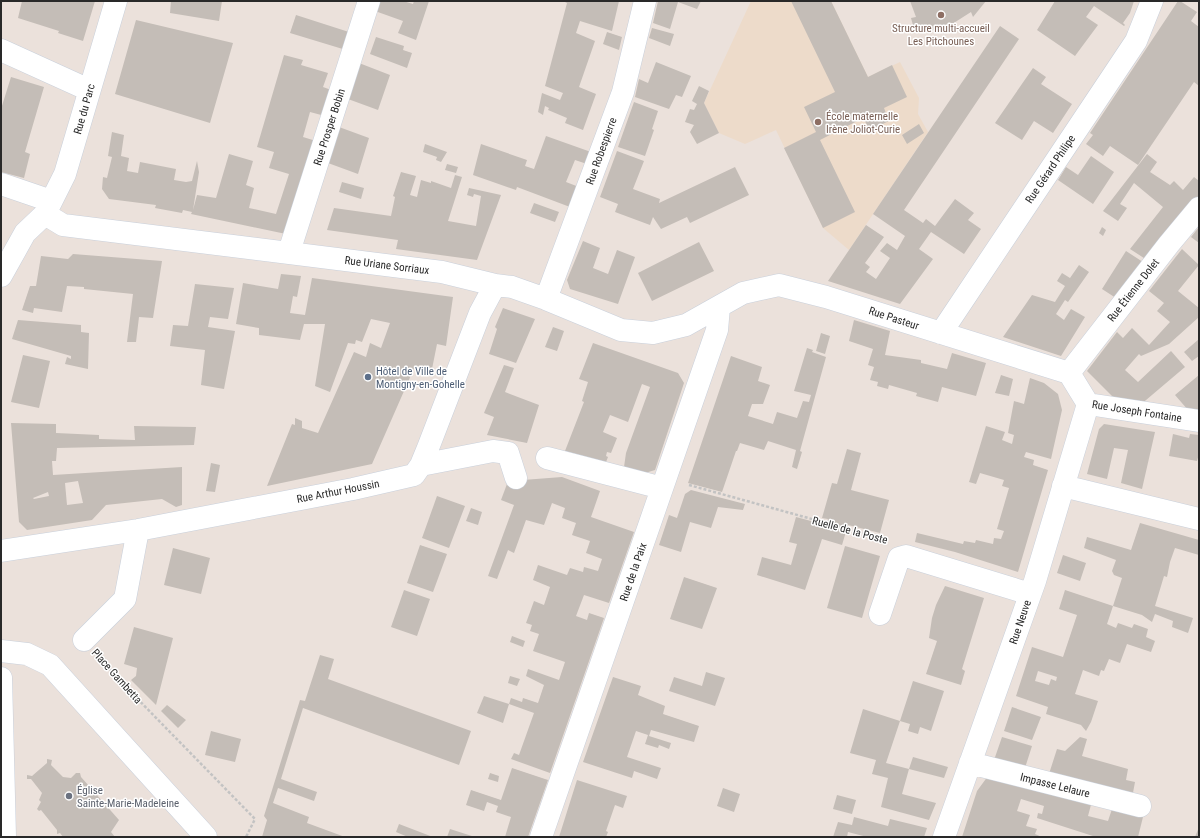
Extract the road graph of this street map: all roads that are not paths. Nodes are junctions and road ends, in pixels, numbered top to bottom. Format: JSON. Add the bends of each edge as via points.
{"nodes":[{"id":1,"x":116,"y":1,"type":"edge"},
{"id":2,"x":369,"y":1,"type":"edge"},
{"id":3,"x":645,"y":1,"type":"edge"},
{"id":4,"x":1152,"y":1,"type":"edge"},
{"id":5,"x":1,"y":50,"type":"edge"},
{"id":6,"x":90,"y":90,"type":"junction"},
{"id":7,"x":1,"y":184,"type":"edge"},
{"id":8,"x":48,"y":208,"type":"junction"},
{"id":9,"x":1199,"y":208,"type":"edge"},
{"id":10,"x":289,"y":252,"type":"junction"},
{"id":11,"x":1,"y":276,"type":"edge"},
{"id":12,"x":495,"y":285,"type":"junction"},
{"id":13,"x":546,"y":298,"type":"junction"},
{"id":14,"x":719,"y":307,"type":"junction"},
{"id":15,"x":941,"y":333,"type":"junction"},
{"id":16,"x":1069,"y":372,"type":"junction"},
{"id":17,"x":1088,"y":404,"type":"junction"},
{"id":18,"x":1199,"y":421,"type":"edge"},
{"id":19,"x":547,"y":458,"type":"dead end"},
{"id":20,"x":421,"y":465,"type":"junction"},
{"id":21,"x":516,"y":478,"type":"dead end"},
{"id":22,"x":664,"y":484,"type":"junction"},
{"id":23,"x":1063,"y":486,"type":"junction"},
{"id":24,"x":1199,"y":519,"type":"edge"},
{"id":25,"x":138,"y":530,"type":"junction"},
{"id":26,"x":1,"y":551,"type":"edge"},
{"id":27,"x":1030,"y":594,"type":"junction"},
{"id":28,"x":880,"y":614,"type":"dead end"},
{"id":29,"x":84,"y":640,"type":"road end"},
{"id":30,"x":1,"y":652,"type":"edge"},
{"id":31,"x":1,"y":692,"type":"edge"},
{"id":32,"x":970,"y":763,"type":"junction"},
{"id":33,"x":1140,"y":806,"type":"dead end"},
{"id":34,"x":5,"y":837,"type":"edge"},
{"id":35,"x":206,"y":837,"type":"edge"},
{"id":36,"x":540,"y":837,"type":"edge"},
{"id":37,"x":944,"y":837,"type":"edge"}],
"edges":[{"from":1,"to":6,"type":"street","name":"Rue du Parc"},
{"from":2,"to":10,"type":"street","name":"Rue Prosper Bobin"},
{"from":3,"to":13,"type":"street","name":"Rue Robespierre","via":[[623,92]]},
{"from":4,"to":15,"type":"street","name":"Rue Gérard Philipe","via":[[1136,41]]},
{"from":5,"to":6,"type":"street"},
{"from":6,"to":8,"type":"street","name":"Rue du Parc","via":[[65,174]]},
{"from":7,"to":8,"type":"street","name":"Rue Uriane Sorriaux"},
{"from":8,"to":10,"type":"street","name":"Rue Uriane Sorriaux","via":[[62,225]]},
{"from":8,"to":11,"type":"street","name":"Rue du Parc","via":[[25,233]]},
{"from":9,"to":16,"type":"street","name":"Rue Étienne Dolet"},
{"from":10,"to":12,"type":"street","name":"Rue Uriane Sorriaux","via":[[442,272]]},
{"from":12,"to":13,"type":"street","name":"Rue Uriane Sorriaux","via":[[512,287]]},
{"from":12,"to":20,"type":"street","via":[[480,313]]},
{"from":13,"to":14,"type":"street","name":"Rue Uriane Sorriaux","via":[[621,330],[653,333],[686,325]]},
{"from":14,"to":15,"type":"street","name":"Rue Pasteur","via":[[744,292],[779,285]]},
{"from":14,"to":22,"type":"street","name":"Rue de la Paix","via":[[717,330]]},
{"from":15,"to":16,"type":"street","name":"Rue Pasteur"},
{"from":16,"to":17,"type":"street","name":"Rue Joseph Fontaine"},
{"from":17,"to":18,"type":"street","name":"Rue Joseph Fontaine"},
{"from":17,"to":23,"type":"street","name":"Rue Neuve"},
{"from":19,"to":22,"type":"street"},
{"from":20,"to":21,"type":"street","via":[[493,451],[508,453]]},
{"from":20,"to":25,"type":"street","name":"Rue Arthur Houssin","via":[[414,476]]},
{"from":22,"to":36,"type":"street","name":"Rue de la Paix"},
{"from":23,"to":24,"type":"street"},
{"from":23,"to":27,"type":"street","name":"Rue Neuve"},
{"from":25,"to":26,"type":"street"},
{"from":25,"to":29,"type":"street","name":"Place Gambetta","via":[[125,599]]},
{"from":27,"to":28,"type":"street","via":[[906,556],[899,558]]},
{"from":27,"to":32,"type":"street","name":"Rue Neuve"},
{"from":30,"to":35,"type":"street","via":[[27,654],[50,665]]},
{"from":31,"to":34,"type":"street"},
{"from":32,"to":33,"type":"street","name":"Impasse Lelaure"},
{"from":32,"to":37,"type":"street","name":"Rue Neuve"}]}
